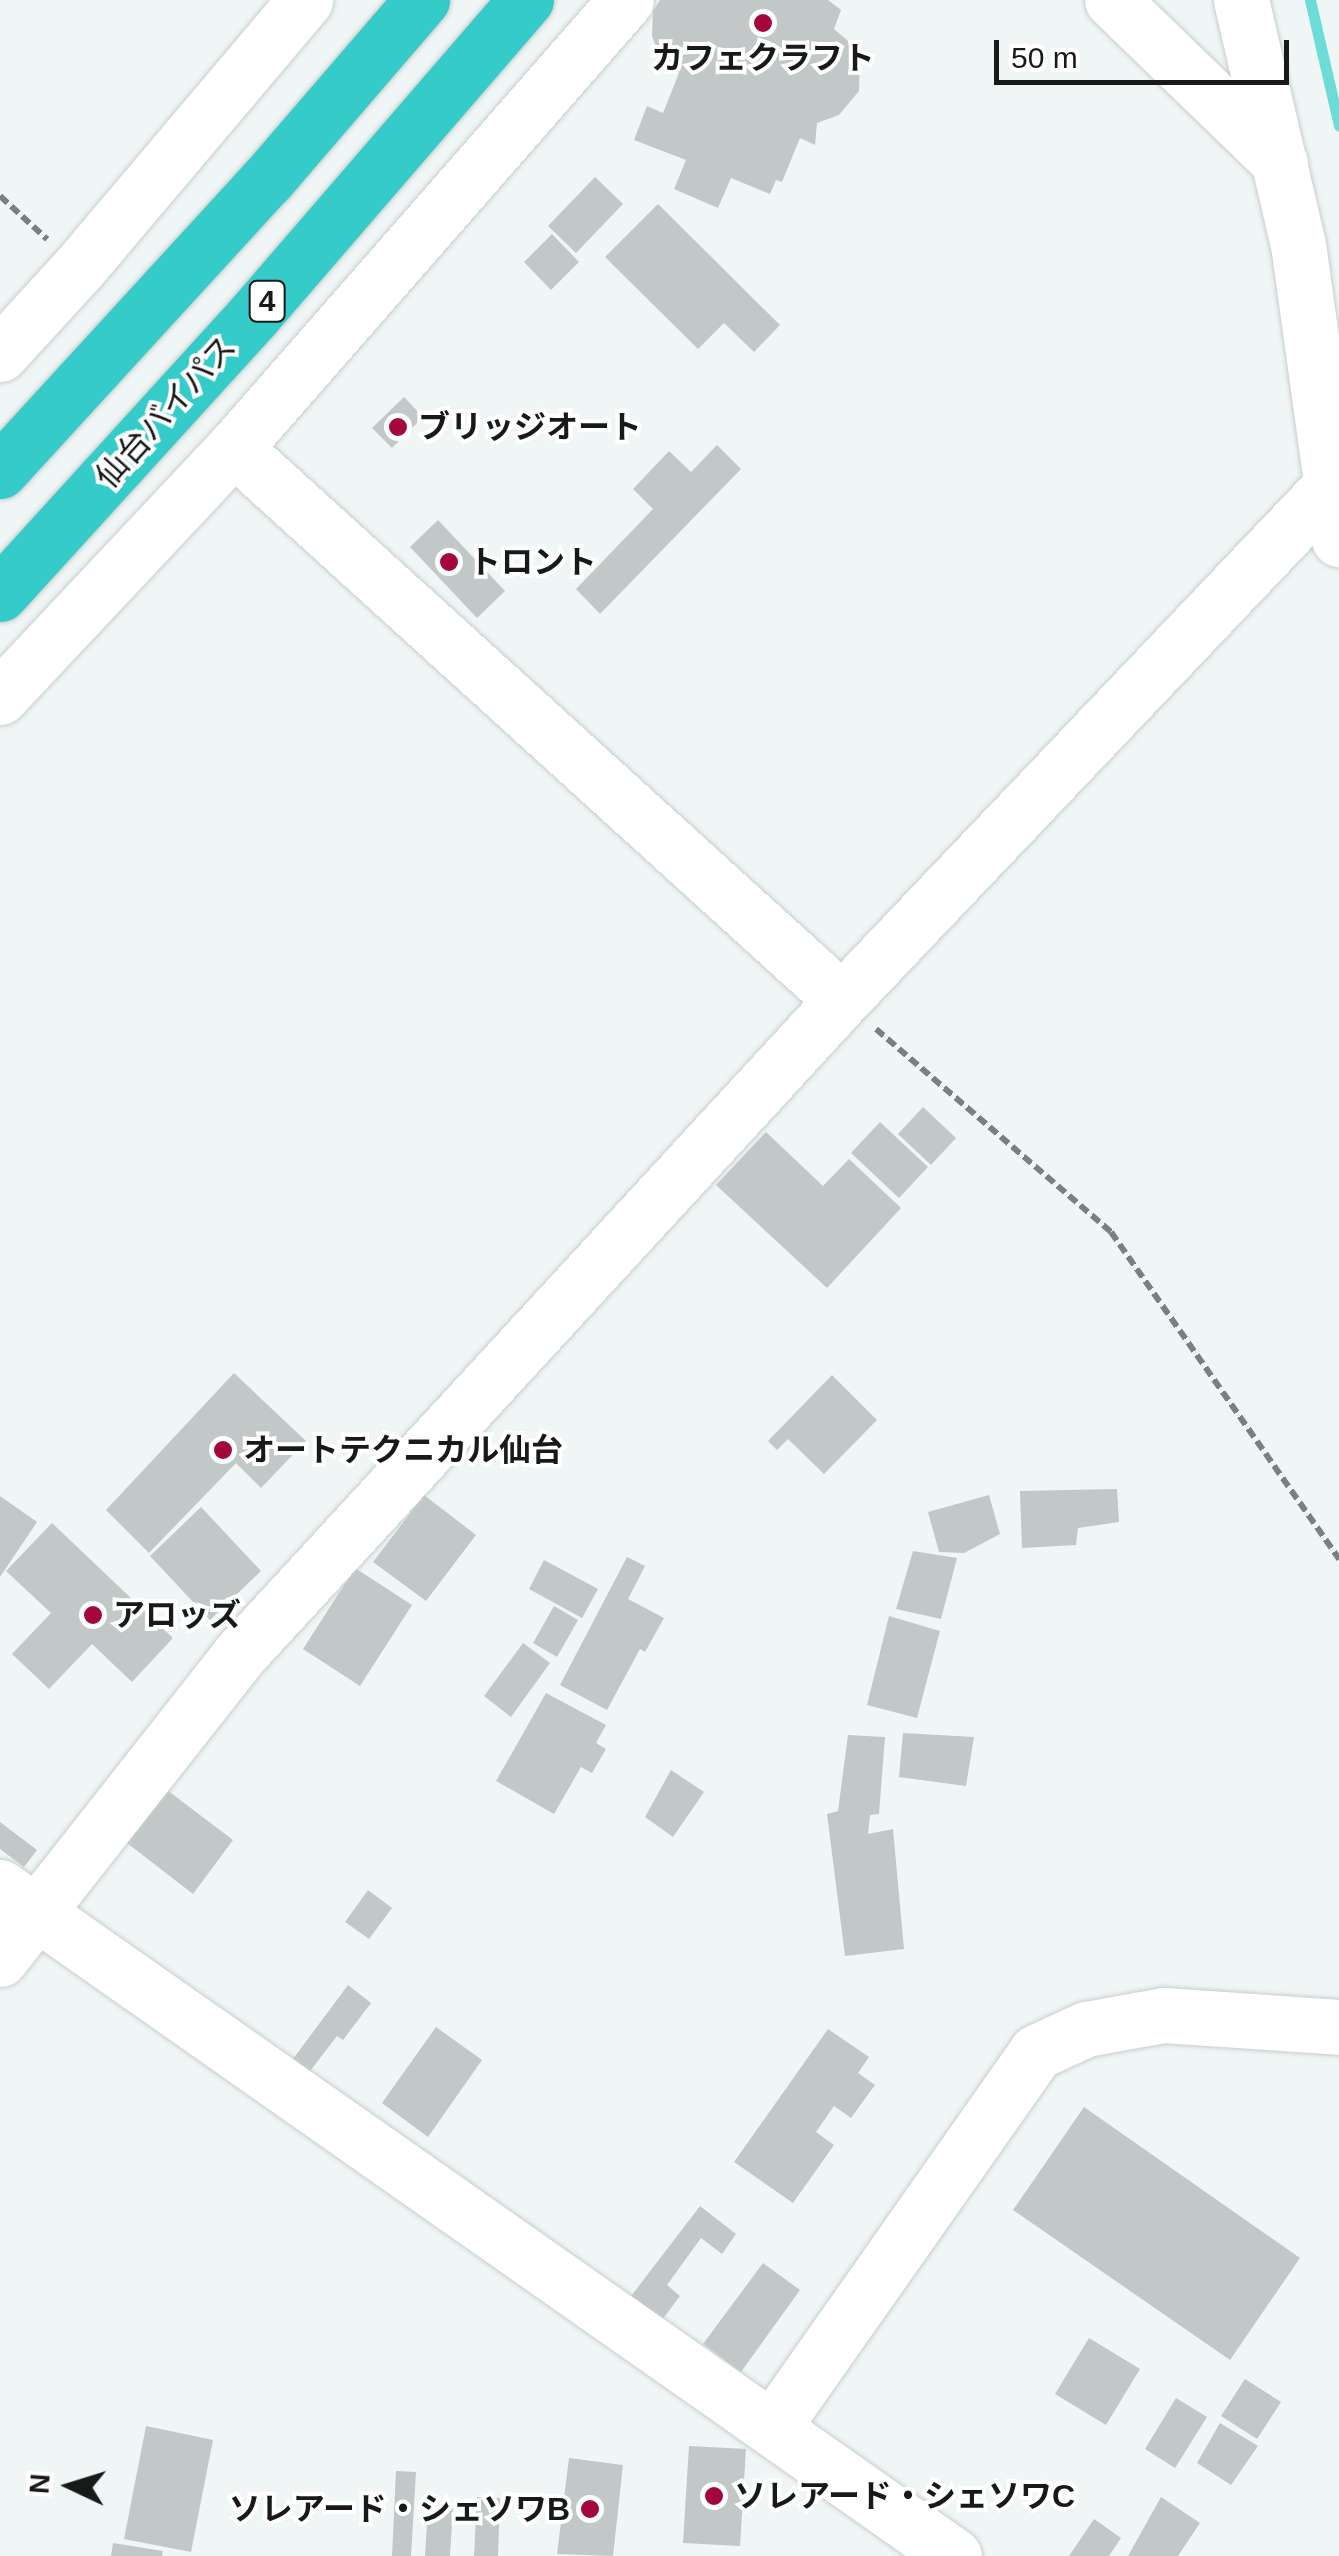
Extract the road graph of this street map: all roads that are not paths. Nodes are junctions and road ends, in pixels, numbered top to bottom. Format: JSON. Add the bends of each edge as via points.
{"nodes":[{"id":1,"x":306,"y":0,"type":"edge"},
{"id":2,"x":422,"y":0,"type":"edge"},
{"id":3,"x":526,"y":0,"type":"edge"},
{"id":4,"x":626,"y":0,"type":"edge"},
{"id":5,"x":1112,"y":0,"type":"edge"},
{"id":6,"x":1242,"y":0,"type":"edge"},
{"id":7,"x":1280,"y":162,"type":"junction"},
{"id":8,"x":352,"y":204,"type":"junction"},
{"id":9,"x":1318,"y":241,"type":"edge"},
{"id":10,"x":406,"y":254,"type":"junction"},
{"id":11,"x":0,"y":354,"type":"edge"},
{"id":12,"x":234,"y":448,"type":"junction"},
{"id":13,"x":0,"y":471,"type":"edge"},
{"id":14,"x":1335,"y":513,"type":"edge"},
{"id":15,"x":0,"y":594,"type":"edge"},
{"id":16,"x":0,"y":697,"type":"edge"},
{"id":17,"x":842,"y":1000,"type":"junction"},
{"id":18,"x":18,"y":1899,"type":"edge"},
{"id":19,"x":0,"y":1959,"type":"edge"},
{"id":20,"x":1339,"y":2027,"type":"edge"},
{"id":21,"x":772,"y":2428,"type":"junction"},
{"id":22,"x":954,"y":2556,"type":"edge"}],
"edges":[{"from":1,"to":11,"type":"street"},
{"from":2,"to":13,"type":"highway","via":[[268,180]]},
{"from":3,"to":8,"type":"highway","name":"仙台バイパス","number":"4"},
{"from":4,"to":10,"type":"street"},
{"from":5,"to":7,"type":"street"},
{"from":6,"to":7,"type":"street"},
{"from":7,"to":9,"type":"street"},
{"from":8,"to":10,"type":"street"},
{"from":8,"to":15,"type":"highway","name":"仙台バイパス","number":"4"},
{"from":9,"to":14,"type":"street"},
{"from":10,"to":12,"type":"street"},
{"from":12,"to":16,"type":"street"},
{"from":12,"to":17,"type":"street"},
{"from":14,"to":17,"type":"street"},
{"from":17,"to":18,"type":"street"},
{"from":18,"to":19,"type":"street"},
{"from":18,"to":21,"type":"street"},
{"from":20,"to":21,"type":"street","via":[[1164,2015],[1086,2029],[1036,2052]]},
{"from":21,"to":22,"type":"street"}]}
